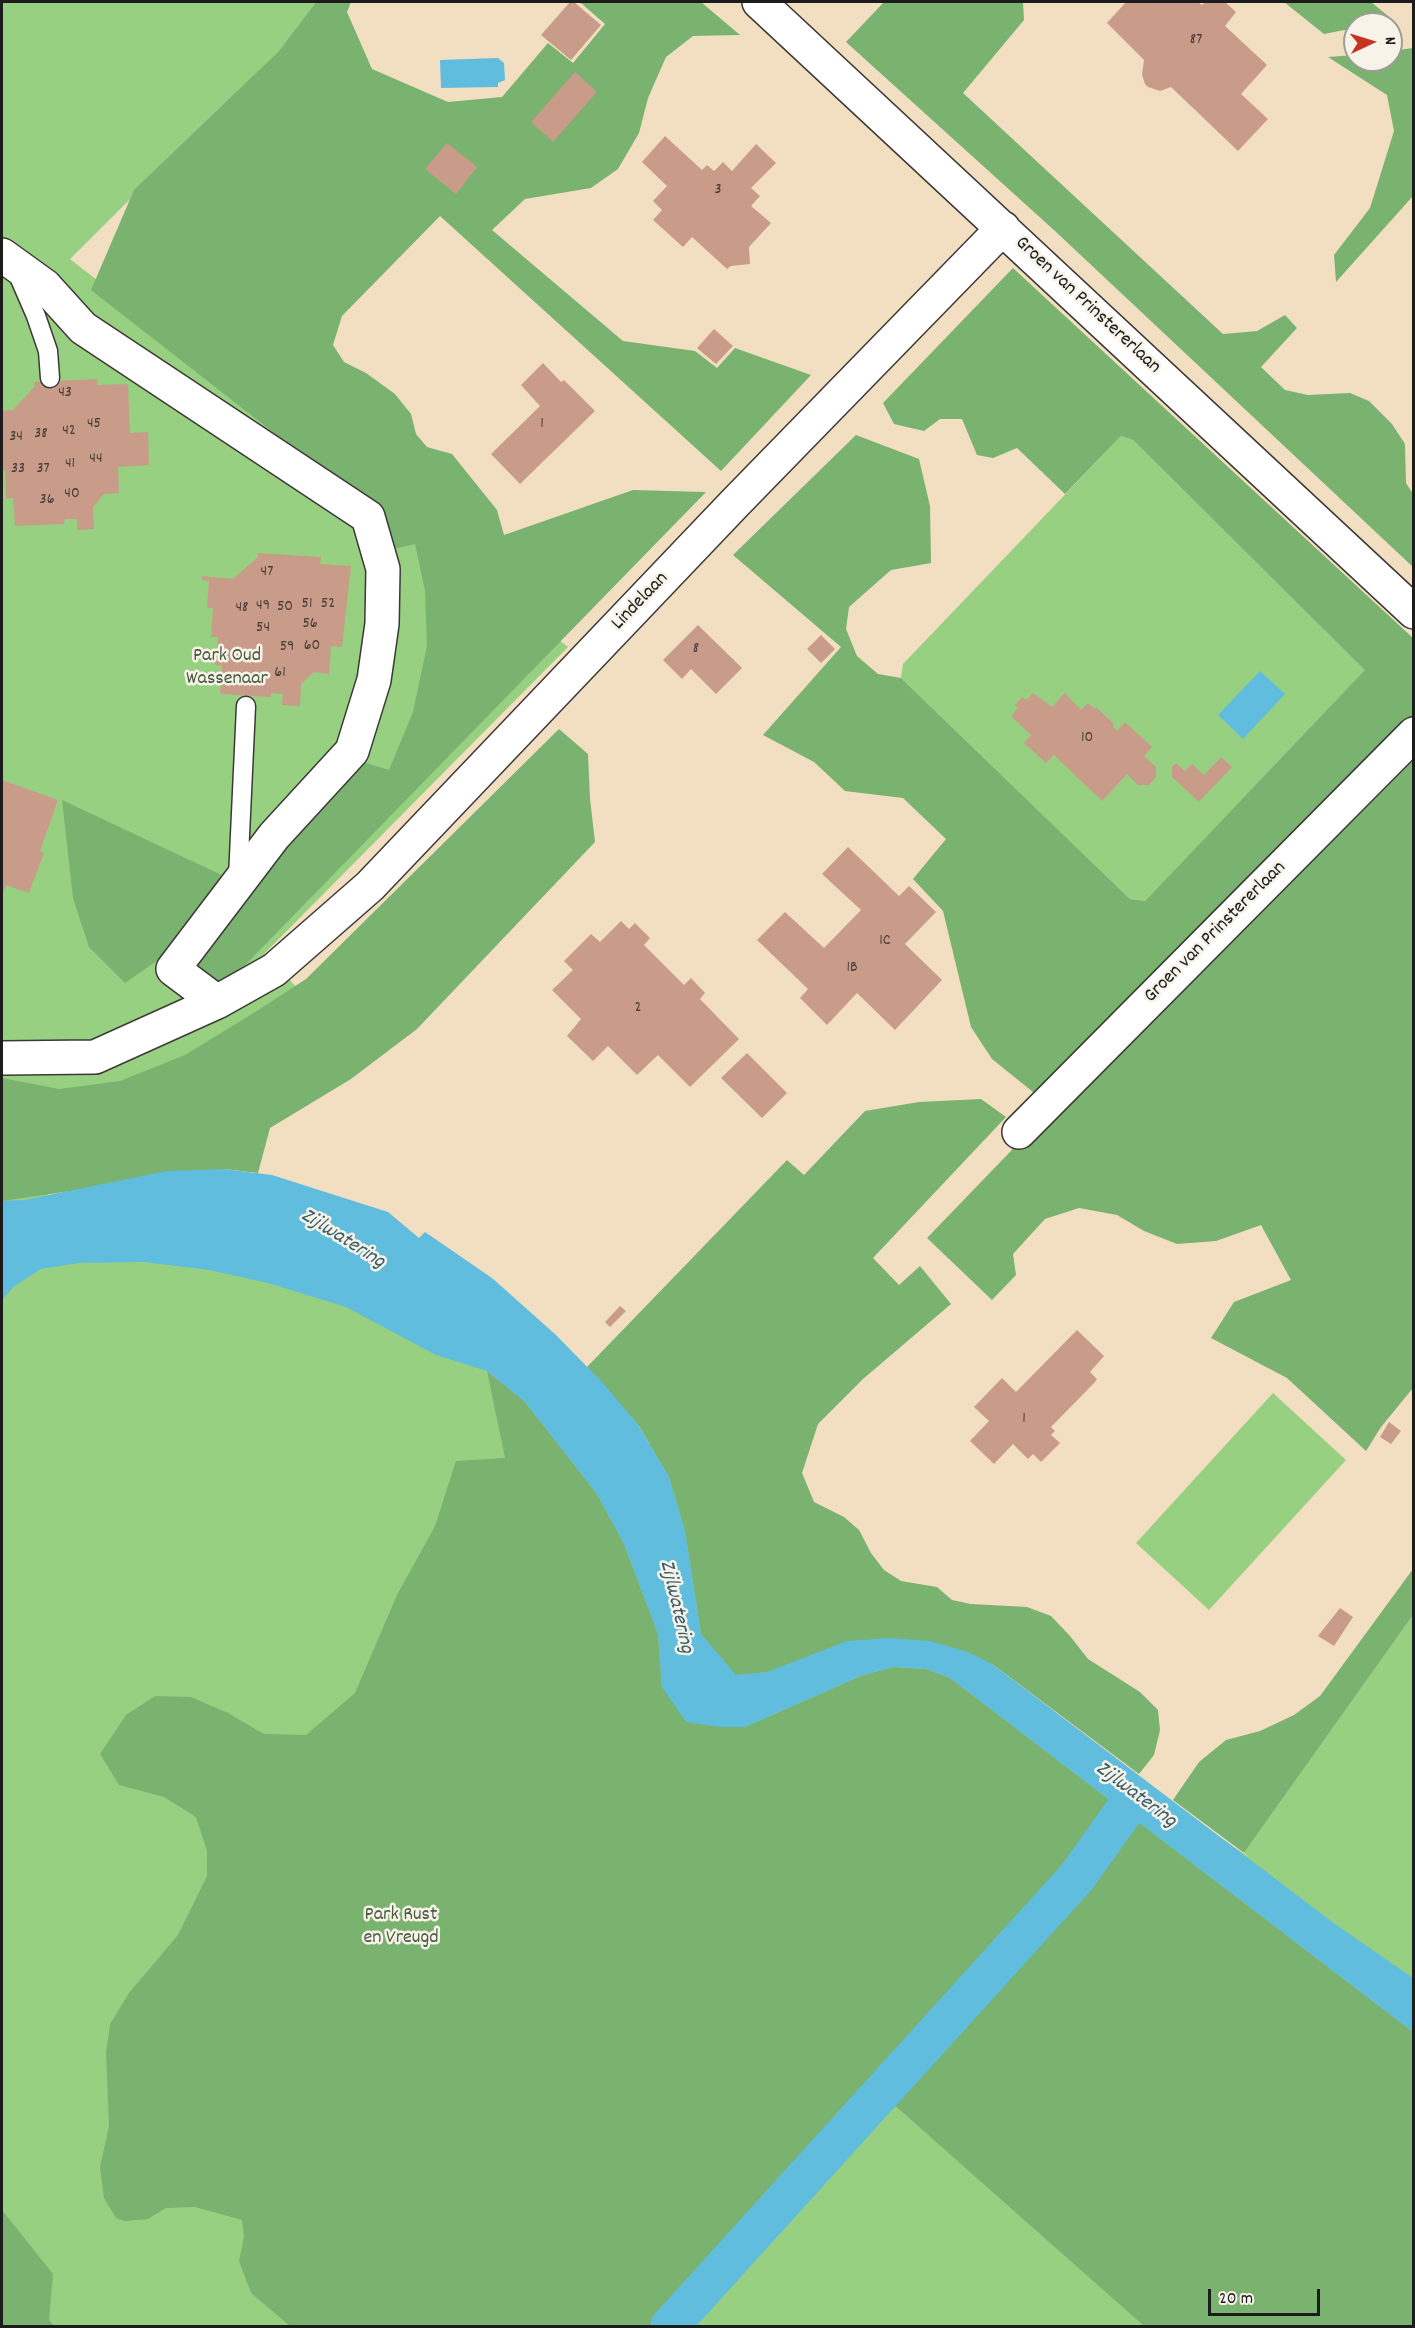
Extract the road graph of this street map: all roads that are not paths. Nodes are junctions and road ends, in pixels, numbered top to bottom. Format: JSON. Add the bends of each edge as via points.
{"nodes":[{"id":1,"x":759,"y":2,"type":"edge"},
{"id":2,"x":1003,"y":228,"type":"junction"},
{"id":3,"x":7,"y":259,"type":"edge"},
{"id":4,"x":51,"y":378,"type":"dead end"},
{"id":5,"x":1413,"y":612,"type":"edge"},
{"id":6,"x":246,"y":706,"type":"dead end"},
{"id":7,"x":1413,"y":734,"type":"edge"},
{"id":8,"x":237,"y":884,"type":"junction"},
{"id":9,"x":218,"y":1002,"type":"junction"},
{"id":10,"x":2,"y":1058,"type":"edge"},
{"id":11,"x":1019,"y":1132,"type":"dead end"}],
"edges":[{"from":1,"to":2,"type":"street","name":"Groen van Prinstererlaan"},
{"from":2,"to":5,"type":"street","name":"Groen van Prinstererlaan"},
{"from":2,"to":9,"type":"street","name":"Lindelaan","via":[[370,886],[274,970]]},
{"from":3,"to":4,"type":"lane","via":[[36,316],[48,351]]},
{"from":3,"to":8,"type":"street","via":[[45,286],[83,328],[368,517],[383,569],[382,624],[374,681],[352,751],[274,836]]},
{"from":6,"to":8,"type":"lane"},
{"from":7,"to":11,"type":"street","name":"Groen van Prinstererlaan"},
{"from":8,"to":9,"type":"street","via":[[173,969]]},
{"from":9,"to":10,"type":"street","via":[[95,1057]]}]}
